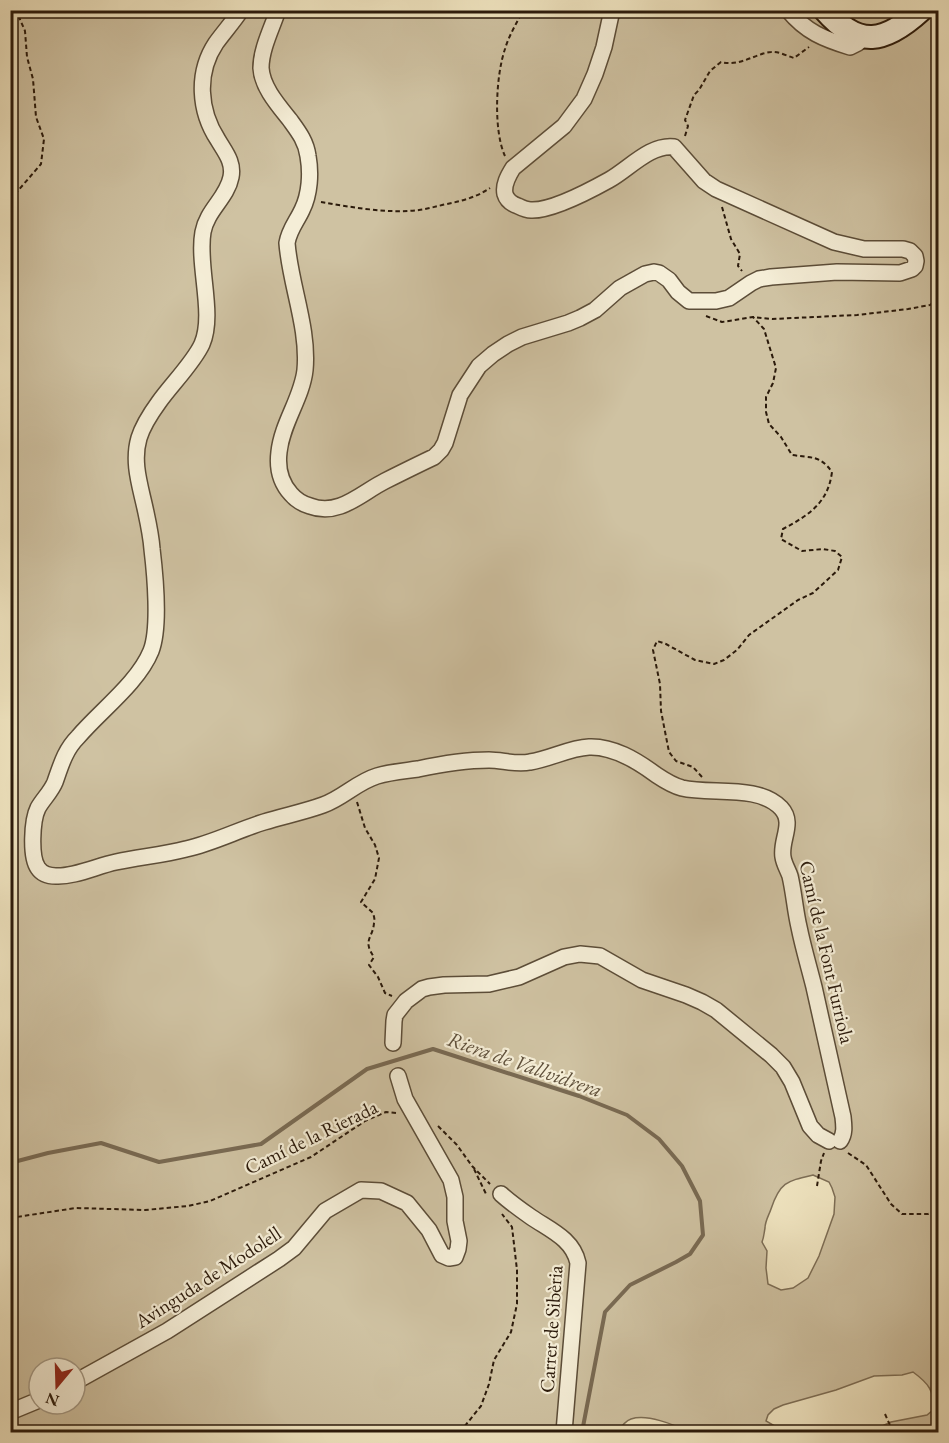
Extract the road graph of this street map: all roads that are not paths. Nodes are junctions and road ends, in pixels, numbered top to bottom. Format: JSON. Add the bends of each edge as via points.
{"nodes":[{"id":1,"x":241,"y":10,"type":"edge"},
{"id":2,"x":278,"y":10,"type":"edge"},
{"id":3,"x":612,"y":10,"type":"edge"},
{"id":4,"x":788,"y":10,"type":"edge"},
{"id":5,"x":825,"y":10,"type":"edge"},
{"id":6,"x":921,"y":10,"type":"edge"},
{"id":7,"x":860,"y":36,"type":"junction"},
{"id":8,"x":393,"y":1043,"type":"dead end"},
{"id":9,"x":398,"y":1076,"type":"dead end"},
{"id":10,"x":496,"y":1198,"type":"road end"},
{"id":11,"x":87,"y":1375,"type":"edge"},
{"id":12,"x":27,"y":1405,"type":"edge"},
{"id":13,"x":10,"y":1412,"type":"edge"},
{"id":14,"x":564,"y":1432,"type":"edge"}],
"edges":[{"from":1,"to":8,"type":"street","name":"Camí de la Font Furriola","via":[[215,45],[202,78],[208,123],[231,168],[228,186],[209,215],[202,238],[204,339],[148,418],[137,450],[136,468],[154,564],[154,642],[136,675],[67,751],[36,814],[36,866],[47,875],[66,875],[108,863],[190,849],[259,823],[319,807],[379,775],[445,763],[527,763],[592,747],[630,758],[678,787],[761,796],[780,808],[788,823],[783,857],[843,1117],[843,1137],[834,1141],[818,1135],[783,1067],[716,1011],[686,995],[642,980],[600,956],[564,957],[519,977],[489,984],[429,987],[415,993],[398,1010]]},
{"from":2,"to":3,"type":"street","via":[[261,68],[267,87],[306,144],[309,174],[306,200],[287,243],[305,369],[279,447],[279,474],[295,499],[315,508],[334,509],[434,457],[445,443],[460,395],[479,366],[507,344],[596,310],[620,288],[645,274],[664,276],[689,301],[716,301],[729,298],[759,279],[837,272],[900,273],[915,266],[915,256],[910,251],[864,249],[834,242],[716,189],[674,147],[660,148],[609,180],[552,206],[531,210],[508,200],[505,193],[510,172],[564,126],[584,99],[604,47]]},
{"from":4,"to":7,"type":"street","via":[[818,35],[850,47],[858,43]]},
{"from":5,"to":7,"type":"main road","via":[[840,26]]},
{"from":6,"to":7,"type":"main road","via":[[886,35]]},
{"from":9,"to":11,"type":"street","name":"Avinguda de Modolell","via":[[402,1095],[451,1180],[459,1241],[455,1257],[442,1255],[429,1230],[407,1203],[381,1191],[361,1190],[325,1211],[294,1248],[279,1259],[167,1331]]},
{"from":10,"to":14,"type":"street","name":"Carrer de Sibèria","via":[[564,1239],[576,1256]]},
{"from":12,"to":13,"type":"street"}]}
